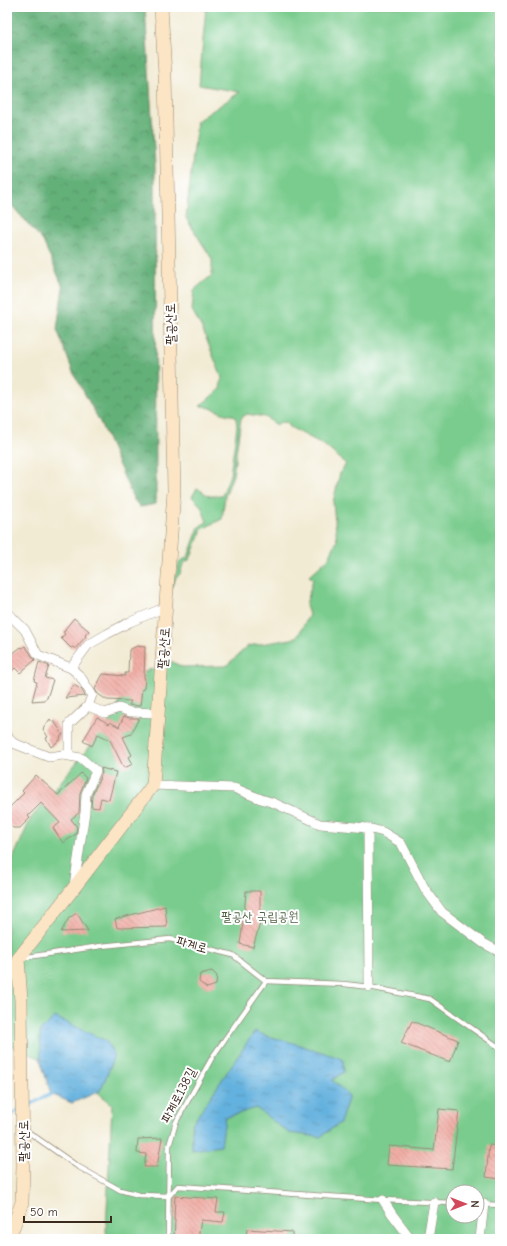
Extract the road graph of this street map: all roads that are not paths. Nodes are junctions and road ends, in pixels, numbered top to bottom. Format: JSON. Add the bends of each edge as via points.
{"nodes":[{"id":1,"x":162,"y":7,"type":"edge"},
{"id":2,"x":166,"y":607,"type":"junction"},
{"id":3,"x":7,"y":612,"type":"edge"},
{"id":4,"x":71,"y":668,"type":"junction"},
{"id":5,"x":88,"y":706,"type":"junction"},
{"id":6,"x":158,"y":713,"type":"junction"},
{"id":7,"x":7,"y":735,"type":"edge"},
{"id":8,"x":64,"y":755,"type":"junction"},
{"id":9,"x":154,"y":785,"type":"junction"},
{"id":10,"x":368,"y":828,"type":"junction"},
{"id":11,"x":73,"y":889,"type":"junction"},
{"id":12,"x":500,"y":952,"type":"edge"},
{"id":13,"x":12,"y":957,"type":"edge"},
{"id":14,"x":266,"y":981,"type":"junction"},
{"id":15,"x":369,"y":987,"type":"junction"},
{"id":16,"x":500,"y":1048,"type":"edge"},
{"id":17,"x":24,"y":1129,"type":"junction"},
{"id":18,"x":169,"y":1196,"type":"junction"},
{"id":19,"x":383,"y":1200,"type":"junction"},
{"id":20,"x":434,"y":1202,"type":"junction"},
{"id":21,"x":445,"y":1203,"type":"edge"},
{"id":22,"x":485,"y":1204,"type":"edge"},
{"id":23,"x":500,"y":1205,"type":"edge"},
{"id":24,"x":480,"y":1224,"type":"edge"},
{"id":25,"x":7,"y":1239,"type":"edge"},
{"id":26,"x":168,"y":1239,"type":"edge"},
{"id":27,"x":411,"y":1239,"type":"edge"},
{"id":28,"x":428,"y":1239,"type":"edge"},
{"id":29,"x":480,"y":1239,"type":"edge"}],
"edges":[{"from":1,"to":2,"type":"street","name":"팔공산로","via":[[174,491]]},
{"from":2,"to":4,"type":"street","via":[[130,622],[88,645]]},
{"from":2,"to":6,"type":"street","name":"팔공산로"},
{"from":3,"to":4,"type":"street","via":[[25,630],[38,655]]},
{"from":4,"to":5,"type":"street","via":[[80,676],[92,695]]},
{"from":5,"to":6,"type":"street","via":[[105,713],[119,708],[130,712]]},
{"from":5,"to":8,"type":"street","via":[[69,724],[69,754]]},
{"from":6,"to":9,"type":"street","name":"팔공산로"},
{"from":7,"to":8,"type":"street","via":[[13,743],[49,757]]},
{"from":8,"to":11,"type":"street","via":[[81,758],[96,771],[86,794]]},
{"from":9,"to":10,"type":"street","via":[[234,788],[320,824]]},
{"from":9,"to":11,"type":"street"},
{"from":10,"to":12,"type":"street","via":[[383,832],[401,843],[425,889],[442,912],[483,943]]},
{"from":10,"to":15,"type":"street"},
{"from":11,"to":13,"type":"street"},
{"from":13,"to":14,"type":"lane","name":"파계로","via":[[170,938],[234,955]]},
{"from":13,"to":17,"type":"street","name":"팔공산로","via":[[21,1001]]},
{"from":14,"to":15,"type":"lane"},
{"from":14,"to":18,"type":"lane","name":"파계로138길","via":[[213,1056],[176,1122],[169,1146]]},
{"from":15,"to":16,"type":"lane","via":[[430,999]]},
{"from":17,"to":18,"type":"lane","via":[[77,1166],[120,1190],[139,1195]]},
{"from":17,"to":25,"type":"street","name":"팔공산로","via":[[22,1202]]},
{"from":18,"to":19,"type":"lane","via":[[178,1186]]},
{"from":18,"to":26,"type":"lane","name":"파계로138길"},
{"from":19,"to":20,"type":"lane"},
{"from":19,"to":27,"type":"street"},
{"from":20,"to":21,"type":"lane"},
{"from":20,"to":28,"type":"street"},
{"from":22,"to":23,"type":"lane"},
{"from":24,"to":29,"type":"street"}]}
